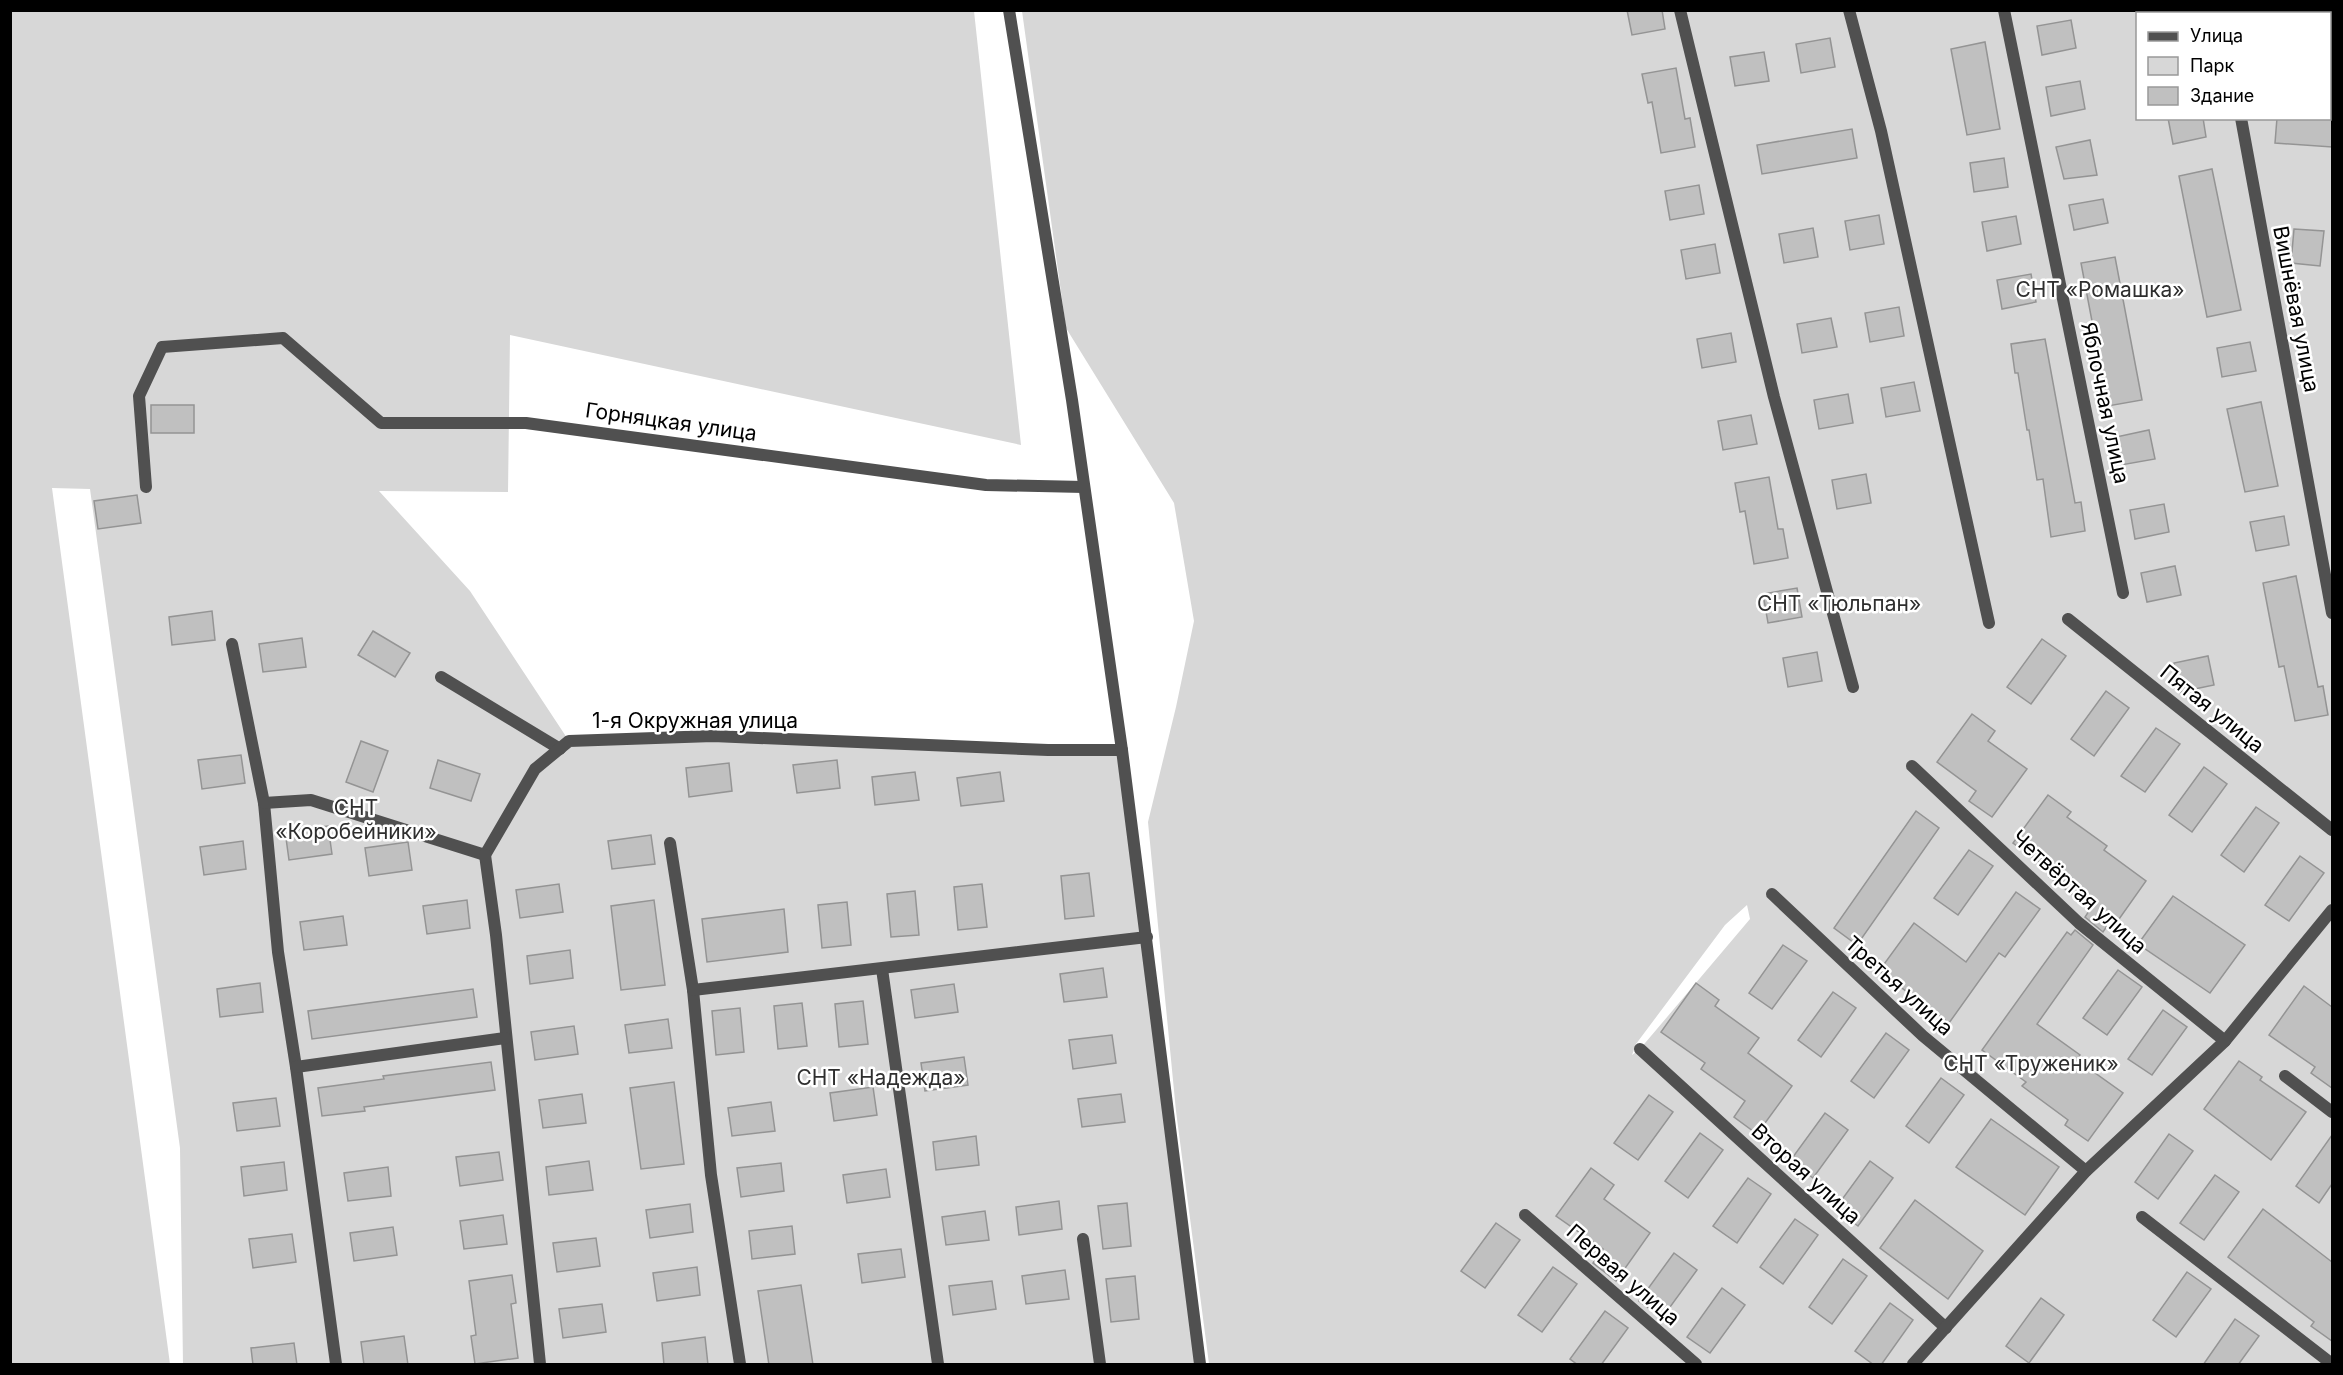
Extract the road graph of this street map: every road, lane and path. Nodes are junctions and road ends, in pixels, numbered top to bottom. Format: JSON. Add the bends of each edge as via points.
{"nodes":[{"id":1,"x":1009,"y":10,"type":"edge"},
{"id":2,"x":1680,"y":10,"type":"edge"},
{"id":3,"x":1849,"y":10,"type":"edge"},
{"id":4,"x":2004,"y":10,"type":"edge"},
{"id":5,"x":2241,"y":120,"type":"edge"},
{"id":6,"x":146,"y":487,"type":"dead end"},
{"id":7,"x":1084,"y":488,"type":"junction"},
{"id":8,"x":2124,"y":593,"type":"dead end"},
{"id":9,"x":2332,"y":613,"type":"edge"},
{"id":10,"x":2068,"y":619,"type":"dead end"},
{"id":11,"x":1989,"y":623,"type":"dead end"},
{"id":12,"x":232,"y":644,"type":"dead end"},
{"id":13,"x":441,"y":677,"type":"dead end"},
{"id":14,"x":1853,"y":687,"type":"dead end"},
{"id":15,"x":560,"y":749,"type":"junction"},
{"id":16,"x":1122,"y":750,"type":"junction"},
{"id":17,"x":1912,"y":766,"type":"dead end"},
{"id":18,"x":264,"y":803,"type":"junction"},
{"id":19,"x":2332,"y":830,"type":"edge"},
{"id":20,"x":670,"y":843,"type":"dead end"},
{"id":21,"x":486,"y":855,"type":"junction"},
{"id":22,"x":1772,"y":894,"type":"dead end"},
{"id":23,"x":2332,"y":910,"type":"edge"},
{"id":24,"x":1147,"y":937,"type":"junction"},
{"id":25,"x":882,"y":969,"type":"junction"},
{"id":26,"x":693,"y":990,"type":"junction"},
{"id":27,"x":505,"y":1038,"type":"junction"},
{"id":28,"x":2225,"y":1041,"type":"junction"},
{"id":29,"x":1640,"y":1049,"type":"dead end"},
{"id":30,"x":296,"y":1066,"type":"junction"},
{"id":31,"x":2285,"y":1076,"type":"dead end"},
{"id":32,"x":2332,"y":1112,"type":"edge"},
{"id":33,"x":2086,"y":1171,"type":"junction"},
{"id":34,"x":1524,"y":1215,"type":"dead end"},
{"id":35,"x":2142,"y":1217,"type":"dead end"},
{"id":36,"x":1083,"y":1239,"type":"dead end"},
{"id":37,"x":1946,"y":1328,"type":"junction"},
{"id":38,"x":336,"y":1365,"type":"edge"},
{"id":39,"x":540,"y":1365,"type":"edge"},
{"id":40,"x":740,"y":1365,"type":"edge"},
{"id":41,"x":938,"y":1365,"type":"edge"},
{"id":42,"x":1100,"y":1365,"type":"edge"},
{"id":43,"x":1200,"y":1365,"type":"edge"},
{"id":44,"x":1696,"y":1365,"type":"edge"},
{"id":45,"x":1913,"y":1365,"type":"edge"},
{"id":46,"x":2332,"y":1365,"type":"edge"}],
"edges":[{"from":1,"to":7,"type":"street"},
{"from":2,"to":14,"type":"street","via":[[1774,397]]},
{"from":3,"to":11,"type":"street","via":[[1881,131]]},
{"from":4,"to":8,"type":"street","name":"Яблочная улица"},
{"from":5,"to":9,"type":"street","name":"Вишнёвая улица"},
{"from":6,"to":7,"type":"street","name":"Горняцкая улица","via":[[139,396],[162,347],[283,338],[381,423],[526,423],[986,486]]},
{"from":7,"to":16,"type":"street"},
{"from":10,"to":19,"type":"street","name":"Пятая улица"},
{"from":12,"to":18,"type":"street"},
{"from":13,"to":15,"type":"street"},
{"from":15,"to":16,"type":"street","name":"1-я Окружная улица","via":[[569,741],[713,736]]},
{"from":15,"to":21,"type":"street","name":"1-я Окружная улица","via":[[535,769]]},
{"from":16,"to":24,"type":"street"},
{"from":17,"to":28,"type":"street","name":"Четвёртая улица","via":[[2079,923]]},
{"from":18,"to":21,"type":"street","via":[[311,800]]},
{"from":18,"to":30,"type":"street","via":[[278,952]]},
{"from":20,"to":26,"type":"street"},
{"from":21,"to":27,"type":"street"},
{"from":22,"to":33,"type":"street","name":"Третья улица","via":[[1923,1036]]},
{"from":23,"to":28,"type":"street"},
{"from":24,"to":25,"type":"street"},
{"from":24,"to":43,"type":"street"},
{"from":25,"to":26,"type":"street"},
{"from":25,"to":41,"type":"street"},
{"from":26,"to":40,"type":"street","via":[[711,1175]]},
{"from":27,"to":30,"type":"street"},
{"from":27,"to":39,"type":"street"},
{"from":28,"to":33,"type":"street"},
{"from":29,"to":37,"type":"street","name":"Вторая улица"},
{"from":30,"to":38,"type":"street"},
{"from":31,"to":32,"type":"street"},
{"from":33,"to":37,"type":"street"},
{"from":34,"to":44,"type":"street","name":"Первая улица"},
{"from":35,"to":46,"type":"street"},
{"from":36,"to":42,"type":"street"},
{"from":37,"to":45,"type":"street"}]}
